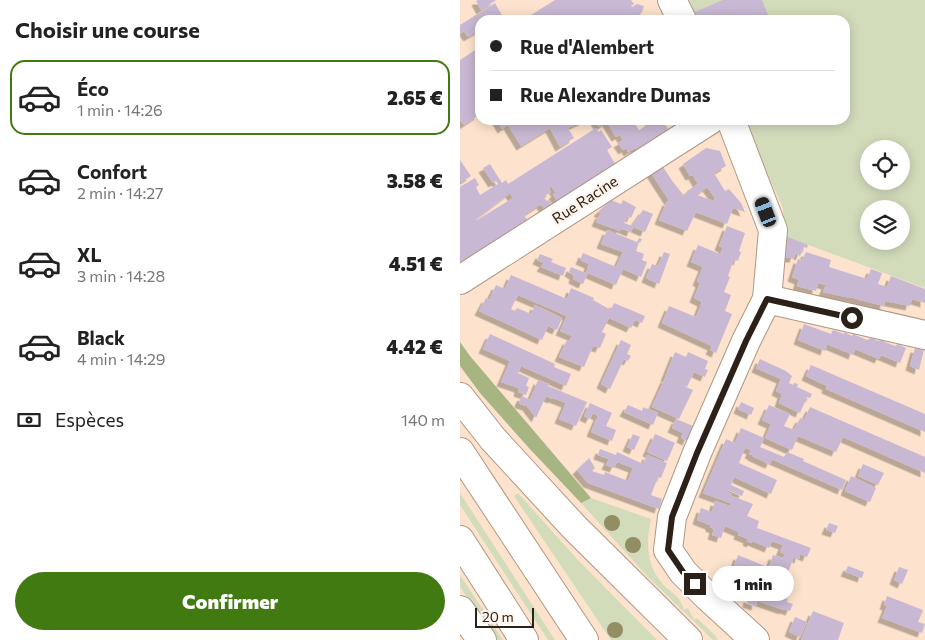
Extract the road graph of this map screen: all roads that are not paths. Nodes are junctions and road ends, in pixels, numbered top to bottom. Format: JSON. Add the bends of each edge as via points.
{"nodes":[{"id":1,"x":672,"y":0,"type":"edge"},
{"id":2,"x":680,"y":15,"type":"edge"},
{"id":3,"x":702,"y":125,"type":"edge"},
{"id":4,"x":733,"y":125,"type":"edge"},
{"id":5,"x":460,"y":280,"type":"edge"},
{"id":6,"x":767,"y":299,"type":"junction"},
{"id":7,"x":925,"y":335,"type":"edge"},
{"id":8,"x":460,"y":397,"type":"edge"},
{"id":9,"x":460,"y":452,"type":"edge"},
{"id":10,"x":460,"y":540,"type":"edge"},
{"id":11,"x":460,"y":610,"type":"edge"},
{"id":12,"x":460,"y":625,"type":"edge"},
{"id":13,"x":469,"y":640,"type":"edge"},
{"id":14,"x":482,"y":640,"type":"edge"},
{"id":15,"x":524,"y":640,"type":"edge"},
{"id":16,"x":584,"y":640,"type":"edge"},
{"id":17,"x":688,"y":640,"type":"edge"},
{"id":18,"x":754,"y":640,"type":"edge"}],
"edges":[{"from":1,"to":2,"type":"main road"},
{"from":3,"to":5,"type":"main road","name":"Rue Racine"},
{"from":4,"to":6,"type":"main road","via":[[773,230]]},
{"from":6,"to":7,"type":"main road"},
{"from":6,"to":18,"type":"main road","via":[[697,453],[672,517],[668,550],[683,572]]},
{"from":8,"to":17,"type":"main road","via":[[574,527]]},
{"from":9,"to":16,"type":"main road"},
{"from":10,"to":15,"type":"main road"},
{"from":11,"to":14,"type":"main road"},
{"from":12,"to":13,"type":"main road"}]}
